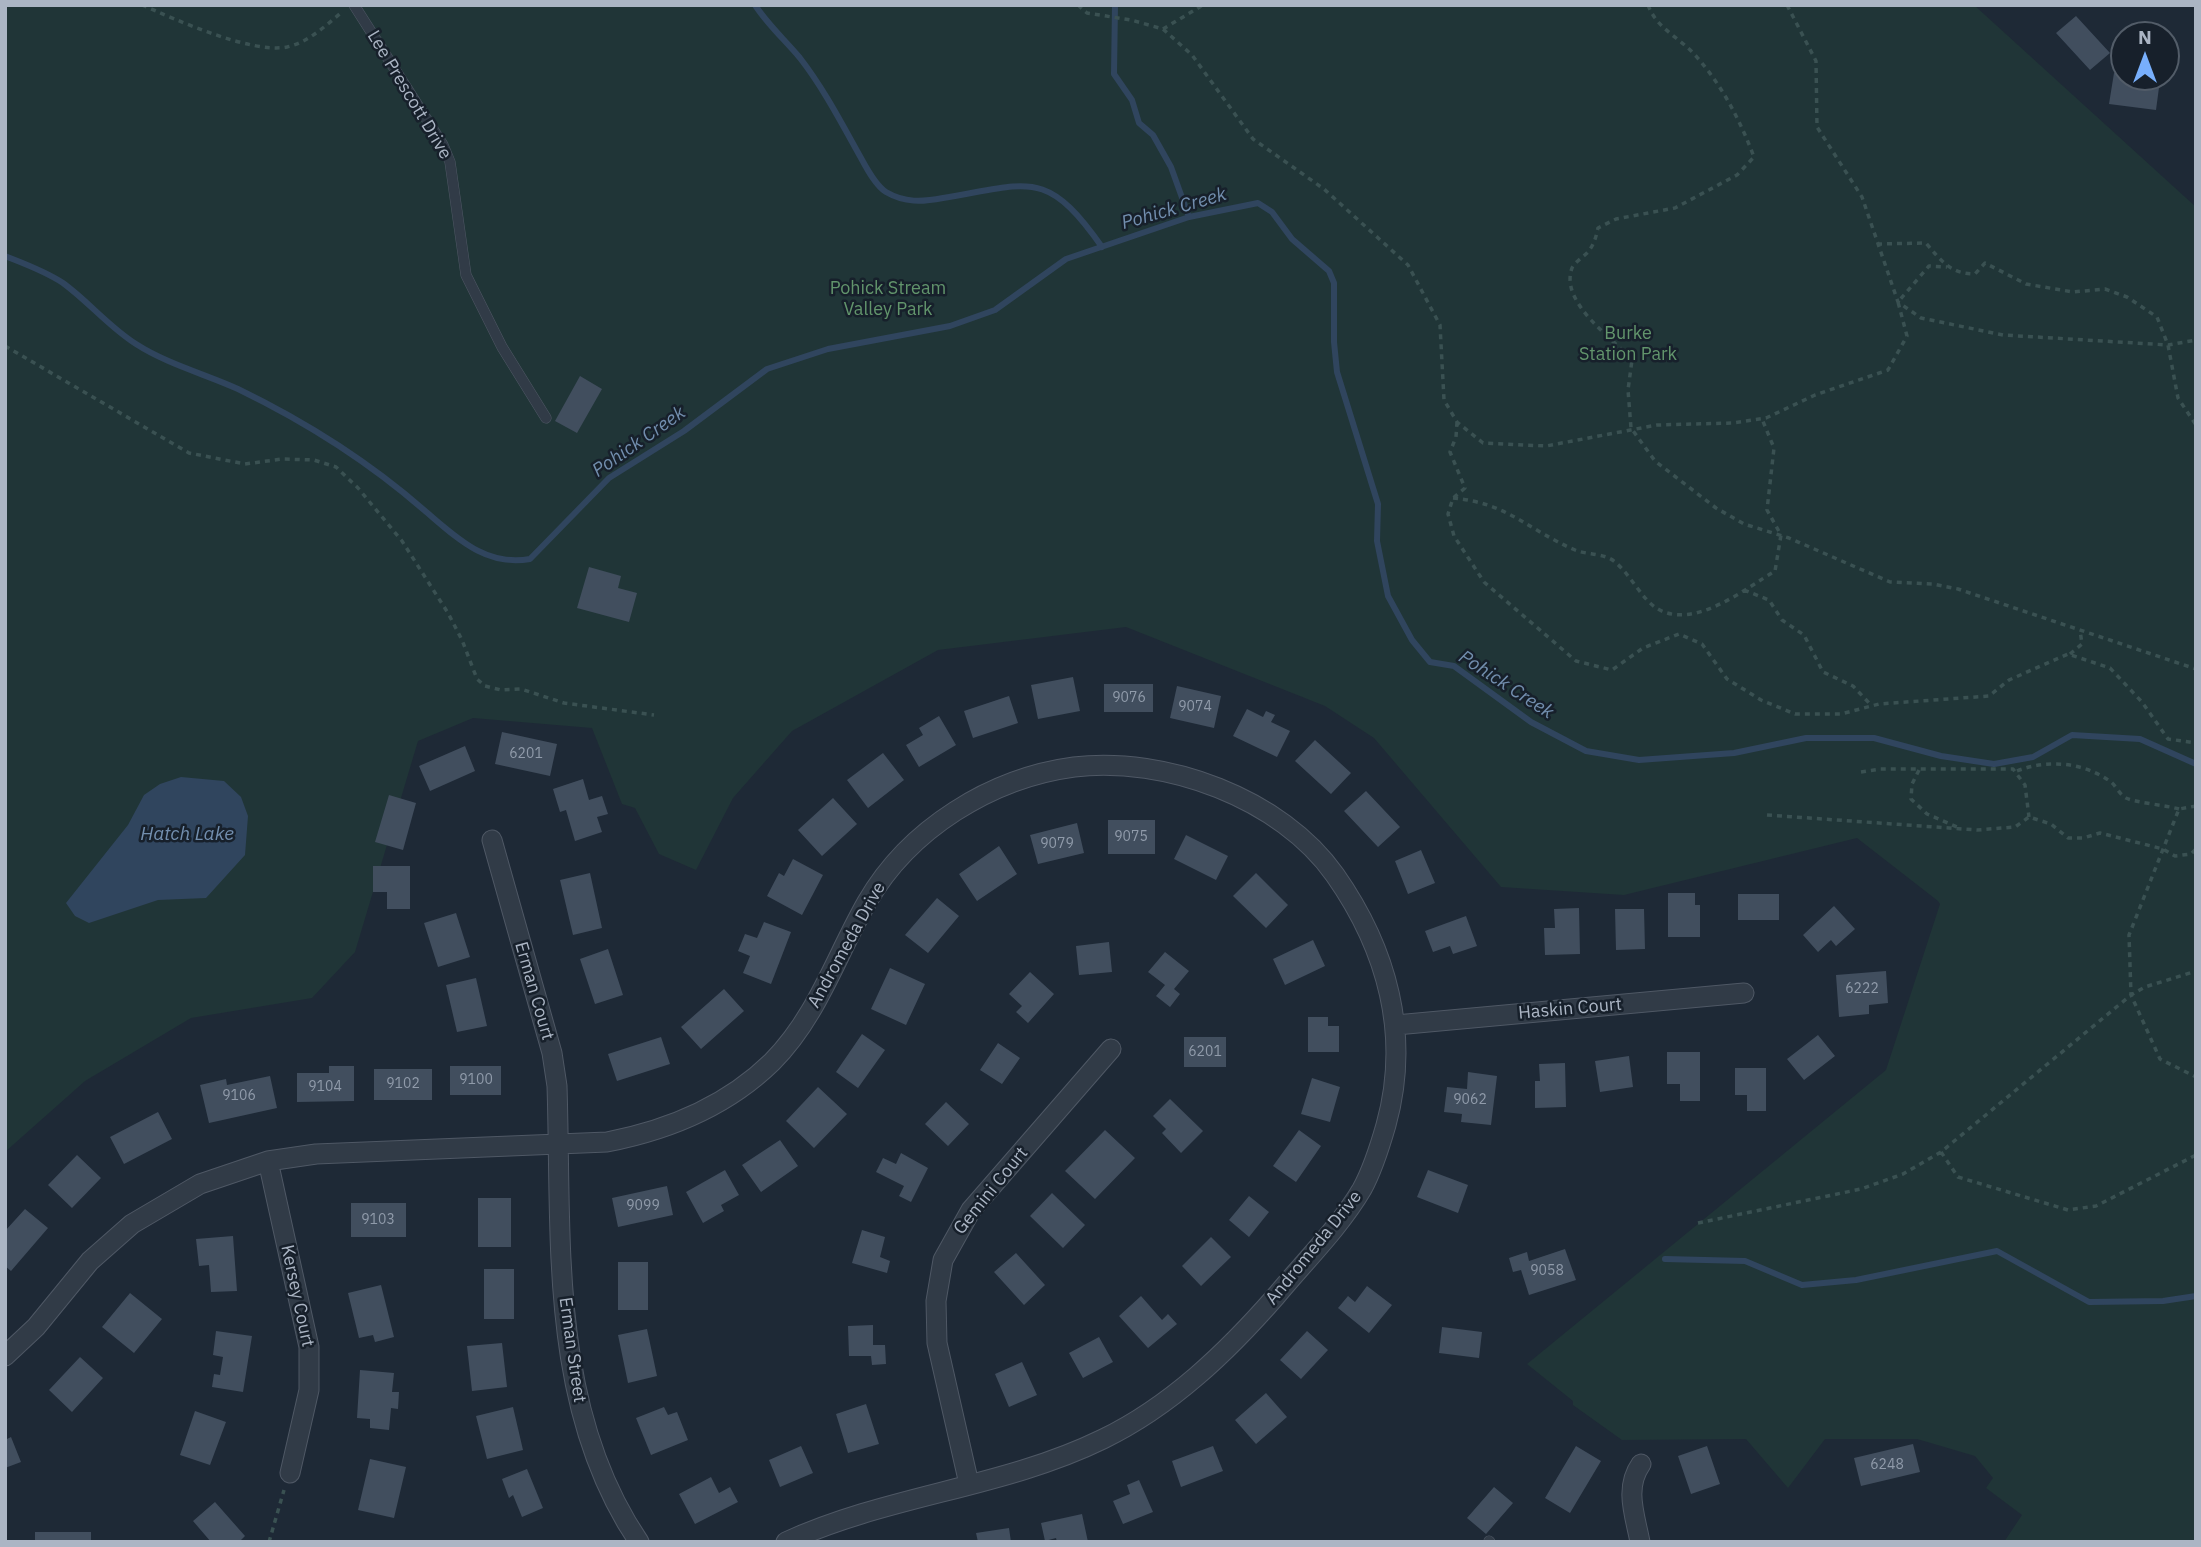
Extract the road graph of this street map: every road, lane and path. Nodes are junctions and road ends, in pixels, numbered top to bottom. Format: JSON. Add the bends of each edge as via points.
{"nodes":[{"id":1,"x":142,"y":5,"type":"edge"},
{"id":2,"x":352,"y":5,"type":"edge"},
{"id":3,"x":1078,"y":5,"type":"edge"},
{"id":4,"x":1203,"y":5,"type":"edge"},
{"id":5,"x":1648,"y":5,"type":"edge"},
{"id":6,"x":1787,"y":5,"type":"edge"},
{"id":7,"x":1163,"y":29,"type":"junction"},
{"id":8,"x":1877,"y":244,"type":"junction"},
{"id":9,"x":1947,"y":267,"type":"junction"},
{"id":10,"x":1898,"y":302,"type":"junction"},
{"id":11,"x":2196,"y":340,"type":"edge"},
{"id":12,"x":2168,"y":345,"type":"junction"},
{"id":13,"x":5,"y":346,"type":"edge"},
{"id":14,"x":546,"y":418,"type":"dead end"},
{"id":15,"x":1762,"y":418,"type":"junction"},
{"id":16,"x":1457,"y":422,"type":"junction"},
{"id":17,"x":2196,"y":425,"type":"edge"},
{"id":18,"x":1632,"y":428,"type":"junction"},
{"id":19,"x":1453,"y":498,"type":"junction"},
{"id":20,"x":1781,"y":535,"type":"junction"},
{"id":21,"x":1744,"y":590,"type":"junction"},
{"id":22,"x":2080,"y":628,"type":"junction"},
{"id":23,"x":2068,"y":654,"type":"junction"},
{"id":24,"x":2196,"y":669,"type":"edge"},
{"id":25,"x":1872,"y":706,"type":"junction"},
{"id":26,"x":654,"y":715,"type":"dead end"},
{"id":27,"x":2196,"y":743,"type":"edge"},
{"id":28,"x":1919,"y":770,"type":"junction"},
{"id":29,"x":2017,"y":771,"type":"junction"},
{"id":30,"x":1861,"y":772,"type":"dead end"},
{"id":31,"x":2196,"y":806,"type":"edge"},
{"id":32,"x":2179,"y":809,"type":"junction"},
{"id":33,"x":1768,"y":815,"type":"dead end"},
{"id":34,"x":2029,"y":817,"type":"junction"},
{"id":35,"x":1963,"y":829,"type":"junction"},
{"id":36,"x":492,"y":840,"type":"dead end"},
{"id":37,"x":2163,"y":849,"type":"junction"},
{"id":38,"x":2196,"y":849,"type":"edge"},
{"id":39,"x":2196,"y":971,"type":"edge"},
{"id":40,"x":1744,"y":993,"type":"dead end"},
{"id":41,"x":2131,"y":995,"type":"junction"},
{"id":42,"x":1396,"y":1025,"type":"junction"},
{"id":43,"x":1111,"y":1049,"type":"dead end"},
{"id":44,"x":2196,"y":1077,"type":"edge"},
{"id":45,"x":559,"y":1145,"type":"junction"},
{"id":46,"x":1941,"y":1152,"type":"junction"},
{"id":47,"x":2196,"y":1155,"type":"edge"},
{"id":48,"x":268,"y":1161,"type":"junction"},
{"id":49,"x":1698,"y":1223,"type":"dead end"},
{"id":50,"x":5,"y":1356,"type":"edge"},
{"id":51,"x":1641,"y":1464,"type":"dead end"},
{"id":52,"x":289,"y":1473,"type":"joint"},
{"id":53,"x":970,"y":1483,"type":"junction"},
{"id":54,"x":818,"y":1535,"type":"edge"},
{"id":55,"x":268,"y":1542,"type":"edge"},
{"id":56,"x":639,"y":1542,"type":"edge"},
{"id":57,"x":786,"y":1542,"type":"edge"},
{"id":58,"x":1640,"y":1542,"type":"edge"}],
"edges":[{"from":1,"to":2,"type":"path","via":[[259,49],[288,47],[316,35]]},
{"from":2,"to":14,"type":"lane","name":"Lee Prescott Drive","via":[[443,145],[450,162],[467,275],[502,347]]},
{"from":3,"to":7,"type":"path","via":[[1087,13]]},
{"from":4,"to":7,"type":"path"},
{"from":5,"to":18,"type":"path","via":[[1653,18],[1693,53],[1726,93],[1754,157],[1737,175],[1675,208],[1616,219],[1598,228],[1593,246],[1572,267],[1571,287],[1581,305],[1598,331],[1632,360],[1628,390]]},
{"from":6,"to":8,"type":"path","via":[[1816,61],[1818,127],[1863,197]]},
{"from":7,"to":16,"type":"path","via":[[1192,55],[1253,139],[1324,189],[1408,265],[1440,325],[1444,400]]},
{"from":8,"to":9,"type":"path","via":[[1926,243]]},
{"from":8,"to":10,"type":"path"},
{"from":9,"to":10,"type":"path","via":[[1929,266]]},
{"from":9,"to":12,"type":"path","via":[[1975,274],[1984,263],[2026,284],[2073,292],[2105,289],[2157,317]]},
{"from":10,"to":12,"type":"path","via":[[1921,318],[2003,335]]},
{"from":10,"to":15,"type":"path","via":[[1907,336],[1888,370]]},
{"from":11,"to":12,"type":"path"},
{"from":12,"to":17,"type":"path","via":[[2178,398]]},
{"from":13,"to":26,"type":"path","via":[[189,453],[245,464],[314,460],[336,467],[402,541],[453,622],[477,680],[485,686],[521,689],[564,703]]},
{"from":15,"to":18,"type":"path"},
{"from":15,"to":20,"type":"path","via":[[1774,448],[1768,510]]},
{"from":16,"to":18,"type":"path","via":[[1483,443],[1546,446]]},
{"from":16,"to":19,"type":"path","via":[[1450,452],[1465,488]]},
{"from":18,"to":20,"type":"path","via":[[1655,461],[1716,508]]},
{"from":19,"to":21,"type":"path","via":[[1482,500],[1517,515],[1546,537],[1612,559],[1657,609],[1673,614],[1701,611]]},
{"from":19,"to":25,"type":"path","via":[[1448,514],[1454,536],[1484,582],[1576,661],[1612,670],[1643,648],[1679,634],[1702,644],[1727,679],[1795,714],[1841,714]]},
{"from":20,"to":21,"type":"path","via":[[1775,571]]},
{"from":20,"to":22,"type":"path","via":[[1890,582],[1958,589]]},
{"from":21,"to":25,"type":"path","via":[[1769,600],[1782,620],[1804,635],[1823,672],[1853,686]]},
{"from":22,"to":23,"type":"path","via":[[2082,644]]},
{"from":22,"to":24,"type":"path"},
{"from":23,"to":25,"type":"path","via":[[2009,680],[1989,696]]},
{"from":23,"to":27,"type":"path","via":[[2110,668],[2168,739]]},
{"from":28,"to":29,"type":"path"},
{"from":28,"to":30,"type":"path"},
{"from":28,"to":35,"type":"path","via":[[1912,784],[1912,799],[1927,814]]},
{"from":29,"to":32,"type":"path","via":[[2037,763],[2062,764],[2090,771],[2112,783],[2124,797]]},
{"from":29,"to":34,"type":"path","via":[[2025,785]]},
{"from":31,"to":32,"type":"path"},
{"from":32,"to":37,"type":"path"},
{"from":33,"to":35,"type":"path"},
{"from":34,"to":35,"type":"path","via":[[2015,827]]},
{"from":34,"to":37,"type":"path","via":[[2051,824],[2068,838],[2100,833]]},
{"from":36,"to":45,"type":"street","name":"Erman Court","via":[[552,1053]]},
{"from":37,"to":38,"type":"path","via":[[2175,856]]},
{"from":37,"to":41,"type":"path","via":[[2129,935]]},
{"from":39,"to":41,"type":"path","via":[[2161,980]]},
{"from":40,"to":42,"type":"street","name":"Haskin Court"},
{"from":41,"to":44,"type":"path","via":[[2160,1059]]},
{"from":41,"to":46,"type":"path"},
{"from":42,"to":45,"type":"street","name":"Andromeda Drive","via":[[1388,982],[1361,913],[1330,867],[1290,829],[1241,797],[1187,776],[1129,766],[1067,768],[1021,779],[980,796],[907,850],[867,902],[801,1028],[772,1062],[739,1090],[696,1115],[648,1134]]},
{"from":42,"to":53,"type":"street","name":"Andromeda Drive","via":[[1397,1069],[1391,1109],[1364,1186],[1336,1226],[1232,1345],[1168,1400],[1109,1436],[1032,1467]]},
{"from":43,"to":53,"type":"street","name":"Gemini Court","via":[[971,1210],[943,1260],[936,1301],[937,1343]]},
{"from":45,"to":48,"type":"street","name":"Andromeda Drive","via":[[316,1154]]},
{"from":45,"to":56,"type":"street","name":"Erman Street","via":[[565,1321],[580,1413],[596,1458]]},
{"from":46,"to":47,"type":"path","via":[[1958,1177],[2068,1210],[2096,1206]]},
{"from":46,"to":49,"type":"path","via":[[1903,1174],[1861,1189]]},
{"from":48,"to":50,"type":"street","name":"Andromeda Drive","via":[[200,1184],[132,1224],[90,1261]]},
{"from":48,"to":52,"type":"street","name":"Kersey Court","via":[[309,1347],[309,1390]]},
{"from":51,"to":58,"type":"street","via":[[1632,1477],[1631,1492]]},
{"from":52,"to":55,"type":"path"},
{"from":53,"to":54,"type":"street","name":"Andromeda Drive"},
{"from":54,"to":57,"type":"street","name":"Andromeda Drive"}]}
